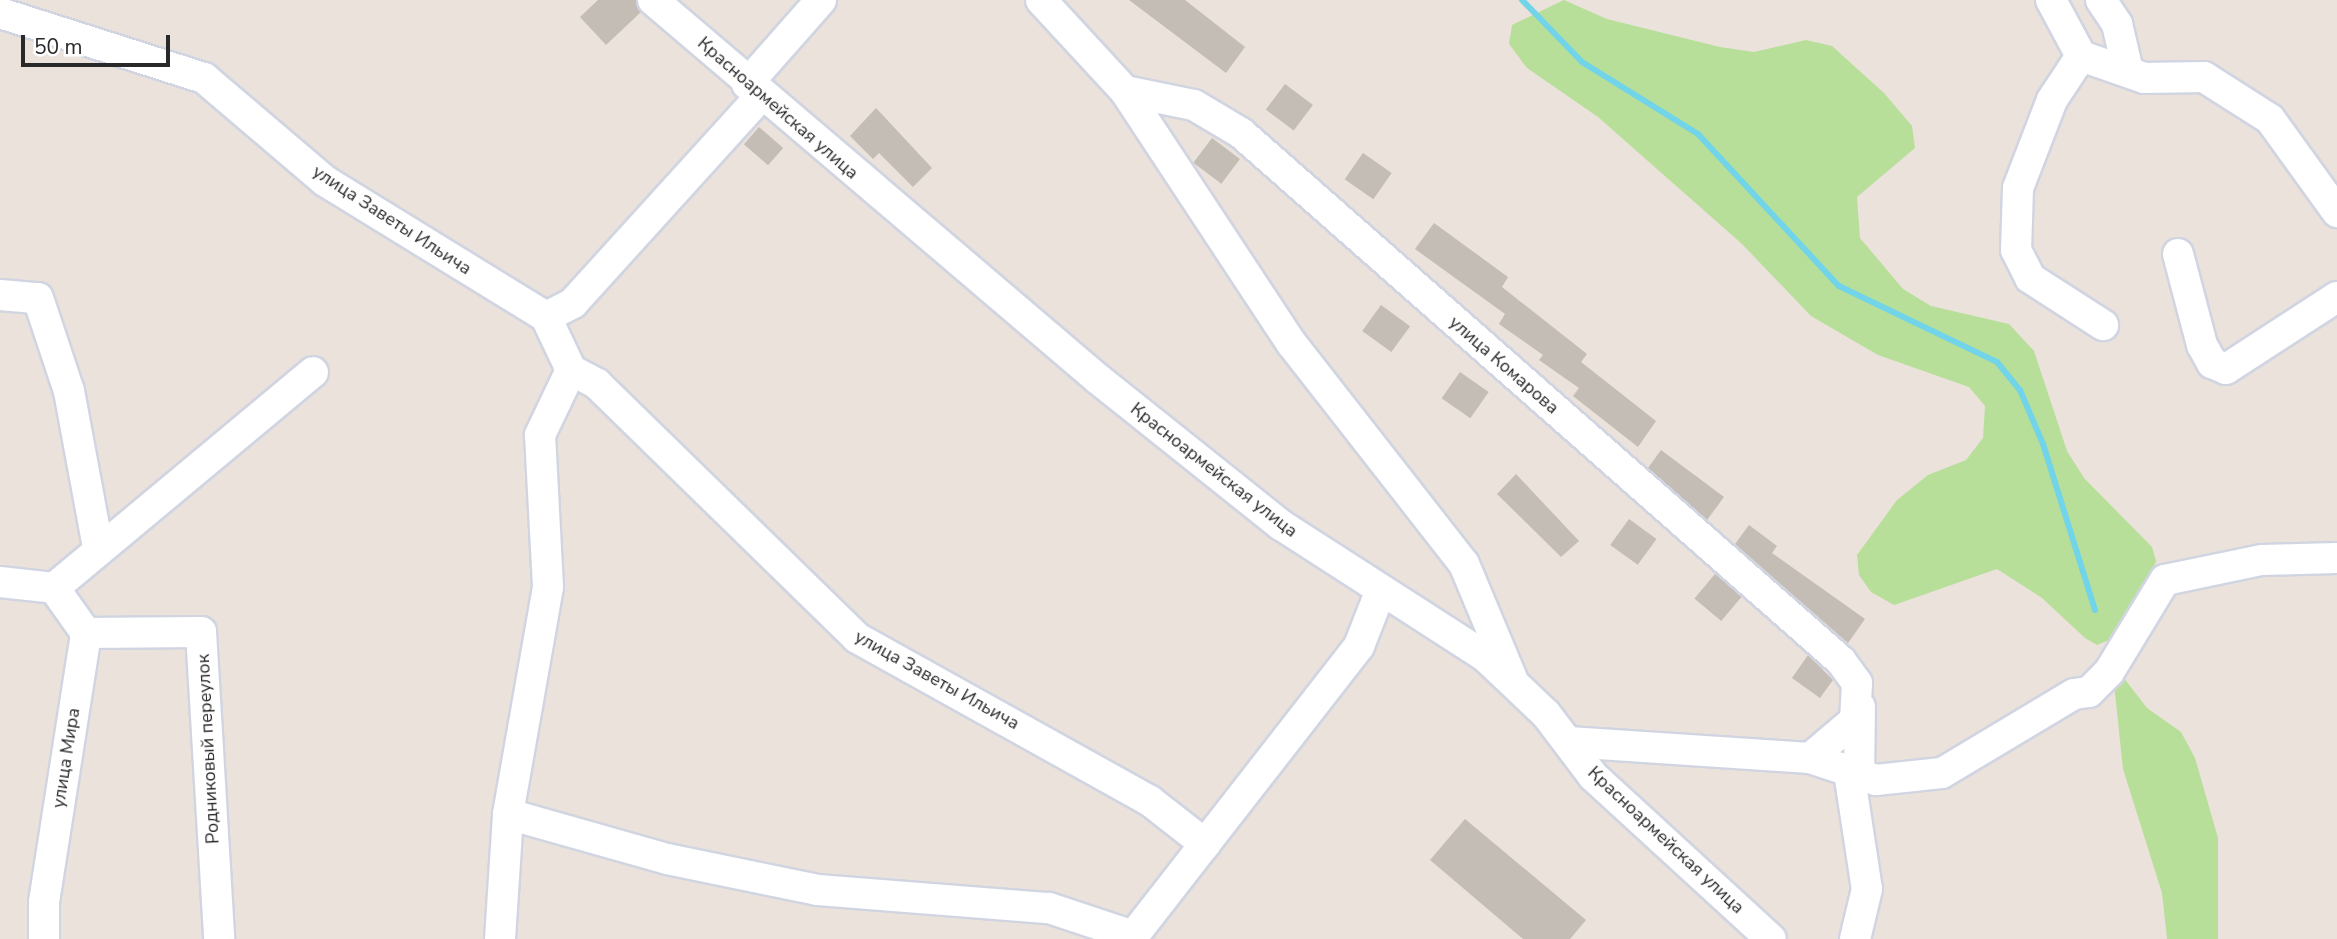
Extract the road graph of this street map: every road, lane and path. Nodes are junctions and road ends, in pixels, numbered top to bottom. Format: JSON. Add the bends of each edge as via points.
{"nodes":[{"id":1,"x":653,"y":0,"type":"edge"},
{"id":2,"x":821,"y":0,"type":"edge"},
{"id":3,"x":1041,"y":0,"type":"edge"},
{"id":4,"x":2050,"y":0,"type":"edge"},
{"id":5,"x":2101,"y":0,"type":"edge"},
{"id":6,"x":0,"y":13,"type":"edge"},
{"id":7,"x":2081,"y":56,"type":"junction"},
{"id":8,"x":2128,"y":71,"type":"junction"},
{"id":9,"x":754,"y":90,"type":"junction"},
{"id":10,"x":1125,"y":91,"type":"junction"},
{"id":11,"x":2337,"y":212,"type":"edge"},
{"id":12,"x":2179,"y":254,"type":"dead end"},
{"id":13,"x":0,"y":295,"type":"edge"},
{"id":14,"x":2337,"y":296,"type":"edge"},
{"id":15,"x":546,"y":317,"type":"junction"},
{"id":16,"x":2103,"y":325,"type":"dead end"},
{"id":17,"x":571,"y":370,"type":"junction"},
{"id":18,"x":313,"y":372,"type":"dead end"},
{"id":19,"x":98,"y":547,"type":"junction"},
{"id":20,"x":2337,"y":558,"type":"edge"},
{"id":21,"x":0,"y":582,"type":"edge"},
{"id":22,"x":54,"y":588,"type":"junction"},
{"id":23,"x":1381,"y":590,"type":"junction"},
{"id":24,"x":86,"y":633,"type":"junction"},
{"id":25,"x":1512,"y":680,"type":"junction"},
{"id":26,"x":1859,"y":695,"type":"junction"},
{"id":27,"x":1569,"y":742,"type":"junction"},
{"id":28,"x":1810,"y":758,"type":"junction"},
{"id":29,"x":1854,"y":774,"type":"junction"},
{"id":30,"x":508,"y":814,"type":"junction"},
{"id":31,"x":1205,"y":844,"type":"junction"},
{"id":32,"x":1132,"y":938,"type":"edge"},
{"id":33,"x":44,"y":939,"type":"edge"},
{"id":34,"x":219,"y":939,"type":"edge"},
{"id":35,"x":500,"y":939,"type":"edge"},
{"id":36,"x":1771,"y":939,"type":"edge"},
{"id":37,"x":1855,"y":939,"type":"edge"}],
"edges":[{"from":1,"to":9,"type":"street","name":"Красноармейская улица"},
{"from":2,"to":9,"type":"street"},
{"from":3,"to":10,"type":"street"},
{"from":4,"to":7,"type":"street"},
{"from":5,"to":8,"type":"street","via":[[2117,24]]},
{"from":6,"to":15,"type":"street","name":"улица Заветы Ильича","via":[[204,78],[325,181]]},
{"from":7,"to":8,"type":"street"},
{"from":7,"to":16,"type":"street","via":[[2052,100],[2018,188],[2016,250],[2030,278]]},
{"from":8,"to":11,"type":"street","via":[[2144,78],[2204,77],[2270,119]]},
{"from":9,"to":15,"type":"street","via":[[573,303]]},
{"from":9,"to":23,"type":"street","name":"Красноармейская улица","via":[[1281,525]]},
{"from":10,"to":25,"type":"street","via":[[1292,344],[1464,565]]},
{"from":10,"to":26,"type":"street","name":"улица Комарова","via":[[1194,105],[1241,133],[1841,661]]},
{"from":12,"to":14,"type":"street","via":[[2202,345],[2212,363],[2226,369]]},
{"from":13,"to":19,"type":"street","via":[[38,298],[69,391]]},
{"from":15,"to":17,"type":"street"},
{"from":17,"to":30,"type":"street","via":[[540,435],[548,587]]},
{"from":17,"to":31,"type":"street","name":"улица Заветы Ильича","via":[[597,384],[857,638],[1150,802]]},
{"from":18,"to":19,"type":"street"},
{"from":19,"to":22,"type":"street"},
{"from":20,"to":29,"type":"street","via":[[2262,559],[2192,570],[2165,580],[2109,672],[2089,692],[2074,694],[1941,773],[1896,782]]},
{"from":21,"to":22,"type":"street"},
{"from":22,"to":24,"type":"street"},
{"from":23,"to":25,"type":"street","name":"Красноармейская улица"},
{"from":23,"to":31,"type":"street","via":[[1359,646]]},
{"from":24,"to":33,"type":"street","name":"улица Мира","via":[[44,902]]},
{"from":24,"to":34,"type":"street","name":"Родниковый переулок","via":[[201,632]]},
{"from":25,"to":27,"type":"street","name":"Красноармейская улица"},
{"from":26,"to":28,"type":"street","via":[[1855,720]]},
{"from":26,"to":29,"type":"street"},
{"from":27,"to":28,"type":"street"},
{"from":27,"to":36,"type":"street","name":"Красноармейская улица","via":[[1593,776]]},
{"from":28,"to":29,"type":"street"},
{"from":29,"to":37,"type":"street","via":[[1867,889]]},
{"from":30,"to":32,"type":"street","via":[[667,859],[818,890],[1049,908]]},
{"from":30,"to":35,"type":"street"},
{"from":31,"to":32,"type":"street"}]}
